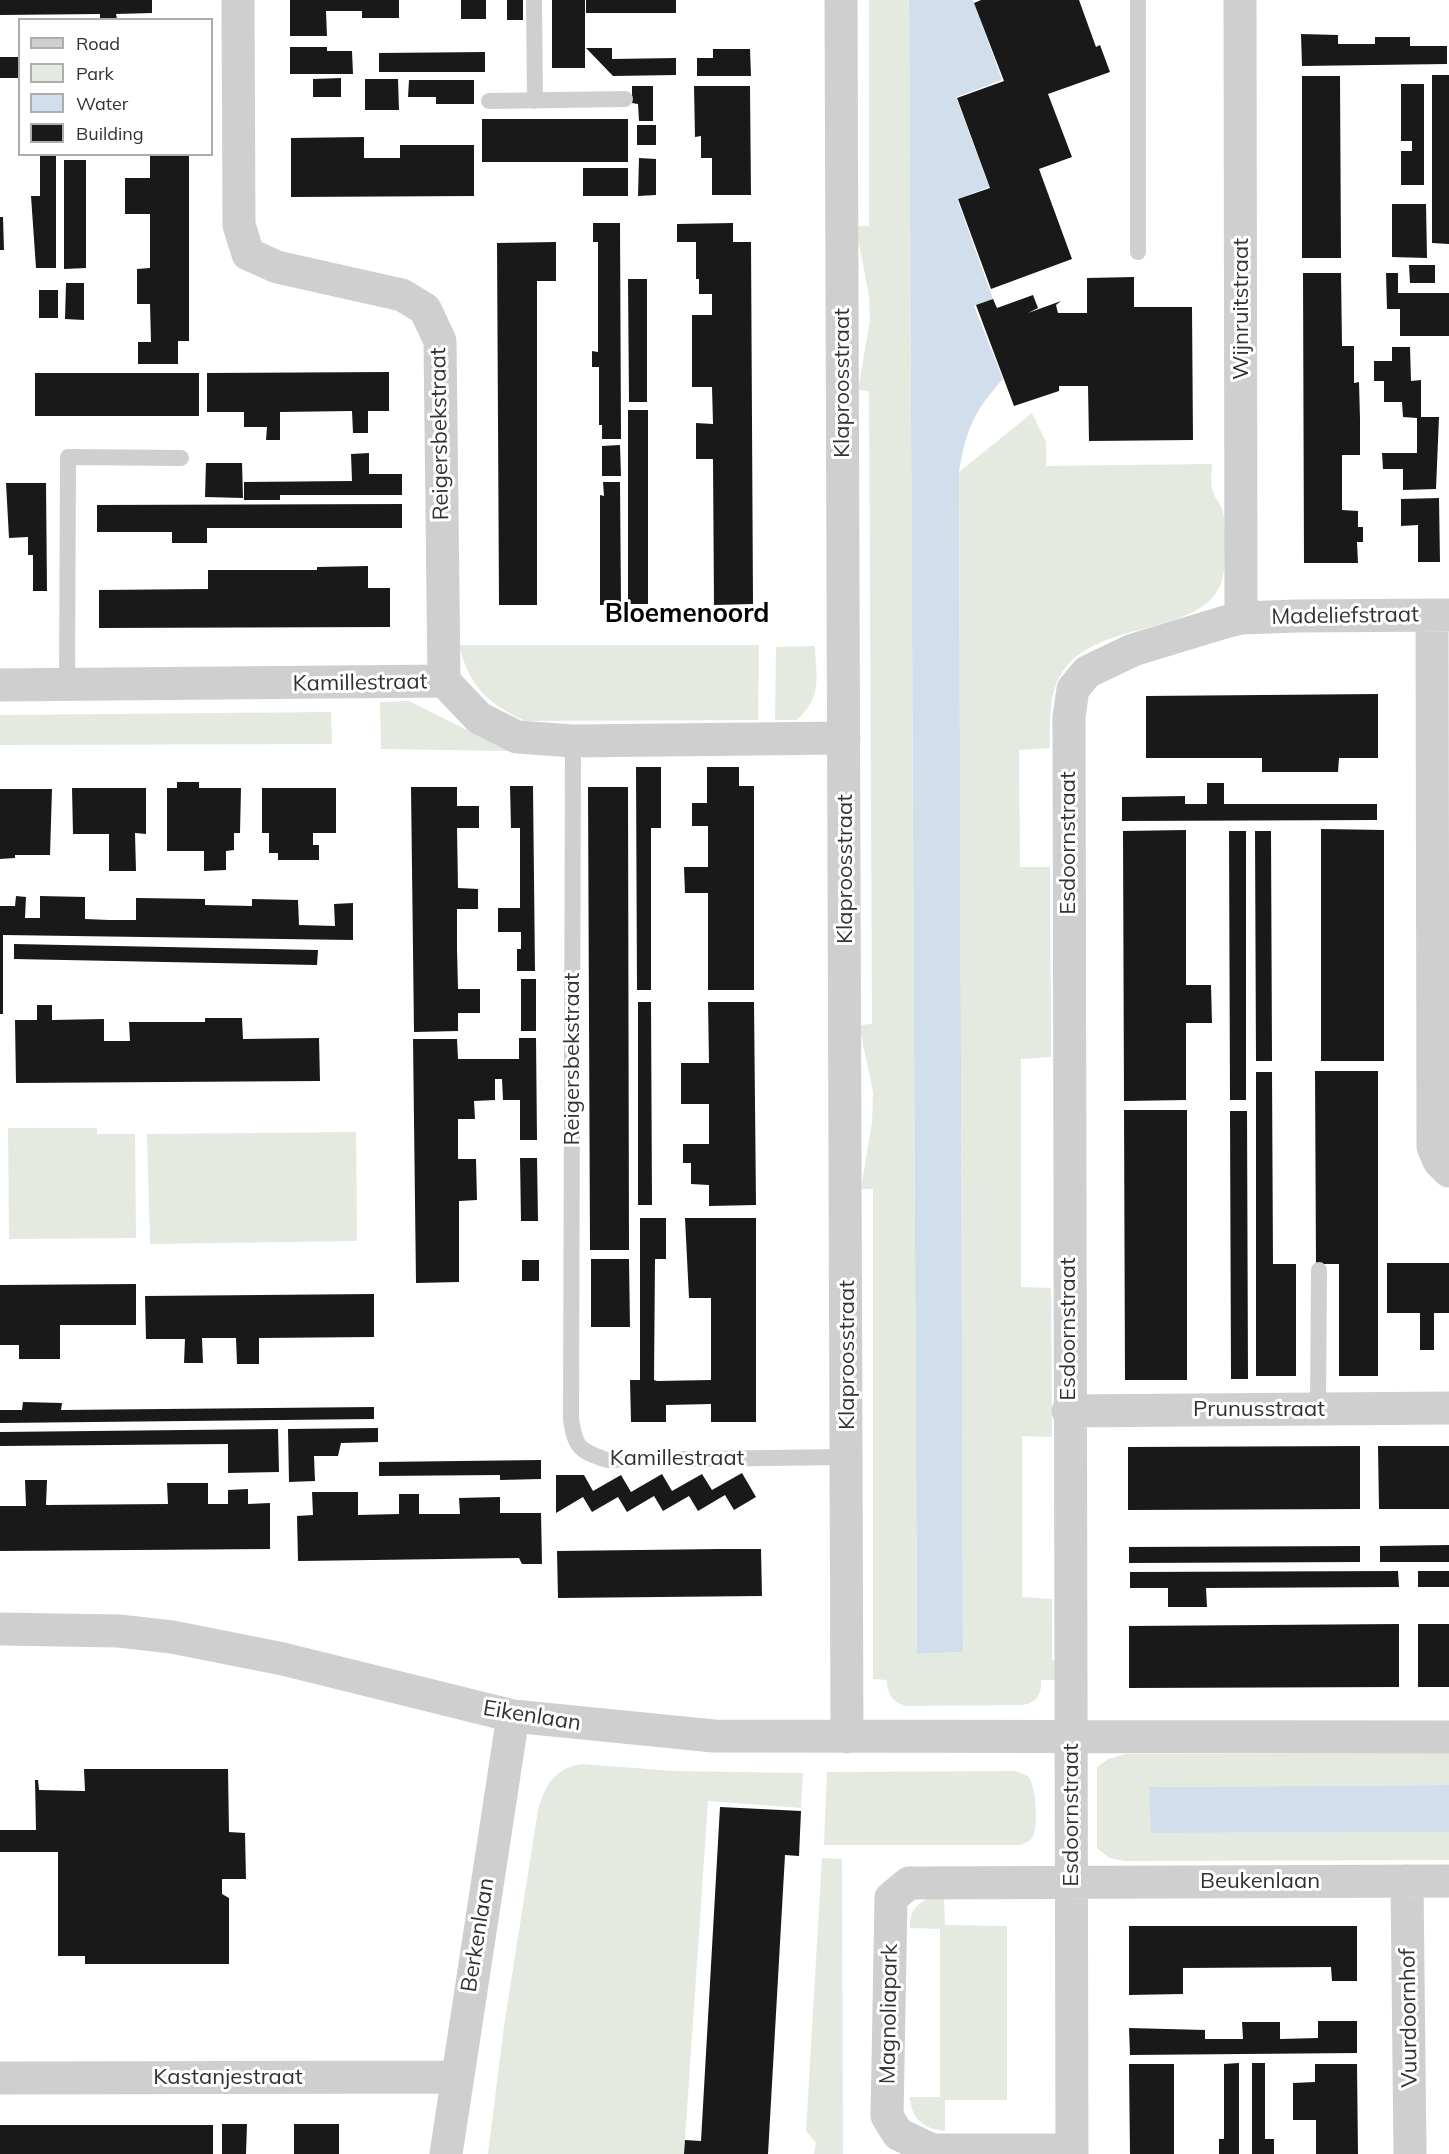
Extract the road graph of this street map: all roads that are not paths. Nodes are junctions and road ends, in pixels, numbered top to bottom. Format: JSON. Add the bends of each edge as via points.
{"nodes":[{"id":1,"x":238,"y":0,"type":"edge"},
{"id":2,"x":534,"y":0,"type":"edge"},
{"id":3,"x":841,"y":0,"type":"edge"},
{"id":4,"x":1138,"y":0,"type":"edge"},
{"id":5,"x":1240,"y":0,"type":"edge"},
{"id":6,"x":625,"y":99,"type":"dead end"},
{"id":7,"x":489,"y":101,"type":"dead end"},
{"id":8,"x":535,"y":101,"type":"junction"},
{"id":9,"x":1138,"y":252,"type":"dead end"},
{"id":10,"x":181,"y":458,"type":"dead end"},
{"id":11,"x":1440,"y":615,"type":"edge"},
{"id":12,"x":1241,"y":618,"type":"junction"},
{"id":13,"x":444,"y":681,"type":"junction"},
{"id":14,"x":0,"y":685,"type":"edge"},
{"id":15,"x":67,"y":686,"type":"junction"},
{"id":16,"x":844,"y":738,"type":"junction"},
{"id":17,"x":573,"y":741,"type":"junction"},
{"id":18,"x":1441,"y":948,"type":"edge"},
{"id":19,"x":1449,"y":1171,"type":"edge"},
{"id":20,"x":1319,"y":1270,"type":"dead end"},
{"id":21,"x":571,"y":1378,"type":"joint"},
{"id":22,"x":1449,"y":1408,"type":"edge"},
{"id":23,"x":1318,"y":1409,"type":"junction"},
{"id":24,"x":1068,"y":1411,"type":"junction"},
{"id":25,"x":848,"y":1457,"type":"junction"},
{"id":26,"x":0,"y":1629,"type":"edge"},
{"id":27,"x":513,"y":1716,"type":"junction"},
{"id":28,"x":848,"y":1737,"type":"junction"},
{"id":29,"x":1449,"y":1737,"type":"edge"},
{"id":30,"x":1071,"y":1738,"type":"junction"},
{"id":31,"x":1071,"y":1881,"type":"junction"},
{"id":32,"x":1407,"y":1881,"type":"junction"},
{"id":33,"x":1449,"y":1881,"type":"edge"},
{"id":34,"x":456,"y":2077,"type":"junction"},
{"id":35,"x":0,"y":2078,"type":"edge"},
{"id":36,"x":1072,"y":2152,"type":"edge"},
{"id":37,"x":446,"y":2154,"type":"edge"},
{"id":38,"x":1410,"y":2154,"type":"edge"}],
"edges":[{"from":1,"to":13,"type":"street","name":"Reigersbekstraat","via":[[238,225],[248,254],[277,267],[402,295],[425,309],[440,341]]},
{"from":2,"to":8,"type":"lane"},
{"from":3,"to":16,"type":"street","name":"Klaproosstraat"},
{"from":4,"to":9,"type":"lane"},
{"from":5,"to":12,"type":"street","name":"Wijnruitstraat"},
{"from":6,"to":8,"type":"lane"},
{"from":7,"to":8,"type":"lane"},
{"from":10,"to":15,"type":"lane","via":[[68,457]]},
{"from":11,"to":12,"type":"street","name":"Madeliefstraat"},
{"from":11,"to":18,"type":"street"},
{"from":12,"to":24,"type":"street","name":"Esdoornstraat","via":[[1133,650],[1087,672],[1073,689],[1069,729]]},
{"from":13,"to":15,"type":"street","name":"Kamillestraat"},
{"from":13,"to":17,"type":"street","name":"Kamillestraat","via":[[479,718],[517,737]]},
{"from":14,"to":15,"type":"street","name":"Kamillestraat"},
{"from":16,"to":17,"type":"street","name":"Kamillestraat"},
{"from":16,"to":25,"type":"street","name":"Klaproosstraat"},
{"from":17,"to":21,"type":"lane","name":"Reigersbekstraat"},
{"from":18,"to":19,"type":"street","via":[[1433,1147]]},
{"from":20,"to":23,"type":"lane"},
{"from":21,"to":25,"type":"lane","name":"Kamillestraat","via":[[575,1442],[587,1454],[607,1460]]},
{"from":22,"to":23,"type":"street","name":"Prunusstraat"},
{"from":23,"to":24,"type":"street","name":"Prunusstraat"},
{"from":24,"to":30,"type":"street","name":"Esdoornstraat"},
{"from":25,"to":28,"type":"street","name":"Klaproosstraat"},
{"from":26,"to":27,"type":"street","name":"Eikenlaan","via":[[119,1631],[172,1637],[283,1659]]},
{"from":27,"to":28,"type":"street","name":"Eikenlaan","via":[[714,1736]]},
{"from":27,"to":34,"type":"street","name":"Berkenlaan"},
{"from":28,"to":30,"type":"street","name":"Eikenlaan"},
{"from":29,"to":30,"type":"street"},
{"from":30,"to":31,"type":"street","name":"Esdoornstraat"},
{"from":31,"to":32,"type":"street","name":"Beukenlaan"},
{"from":31,"to":36,"type":"street","name":"Esdoornstraat"},
{"from":31,"to":36,"type":"street","name":"Magnoliapark","via":[[909,1883],[891,1898],[888,2116],[898,2134],[932,2150]]},
{"from":32,"to":33,"type":"street","name":"Beukenlaan"},
{"from":32,"to":38,"type":"street","name":"Vuurdoornhof"},
{"from":34,"to":35,"type":"street","name":"Kastanjestraat"},
{"from":34,"to":37,"type":"street","name":"Berkenlaan"}]}
